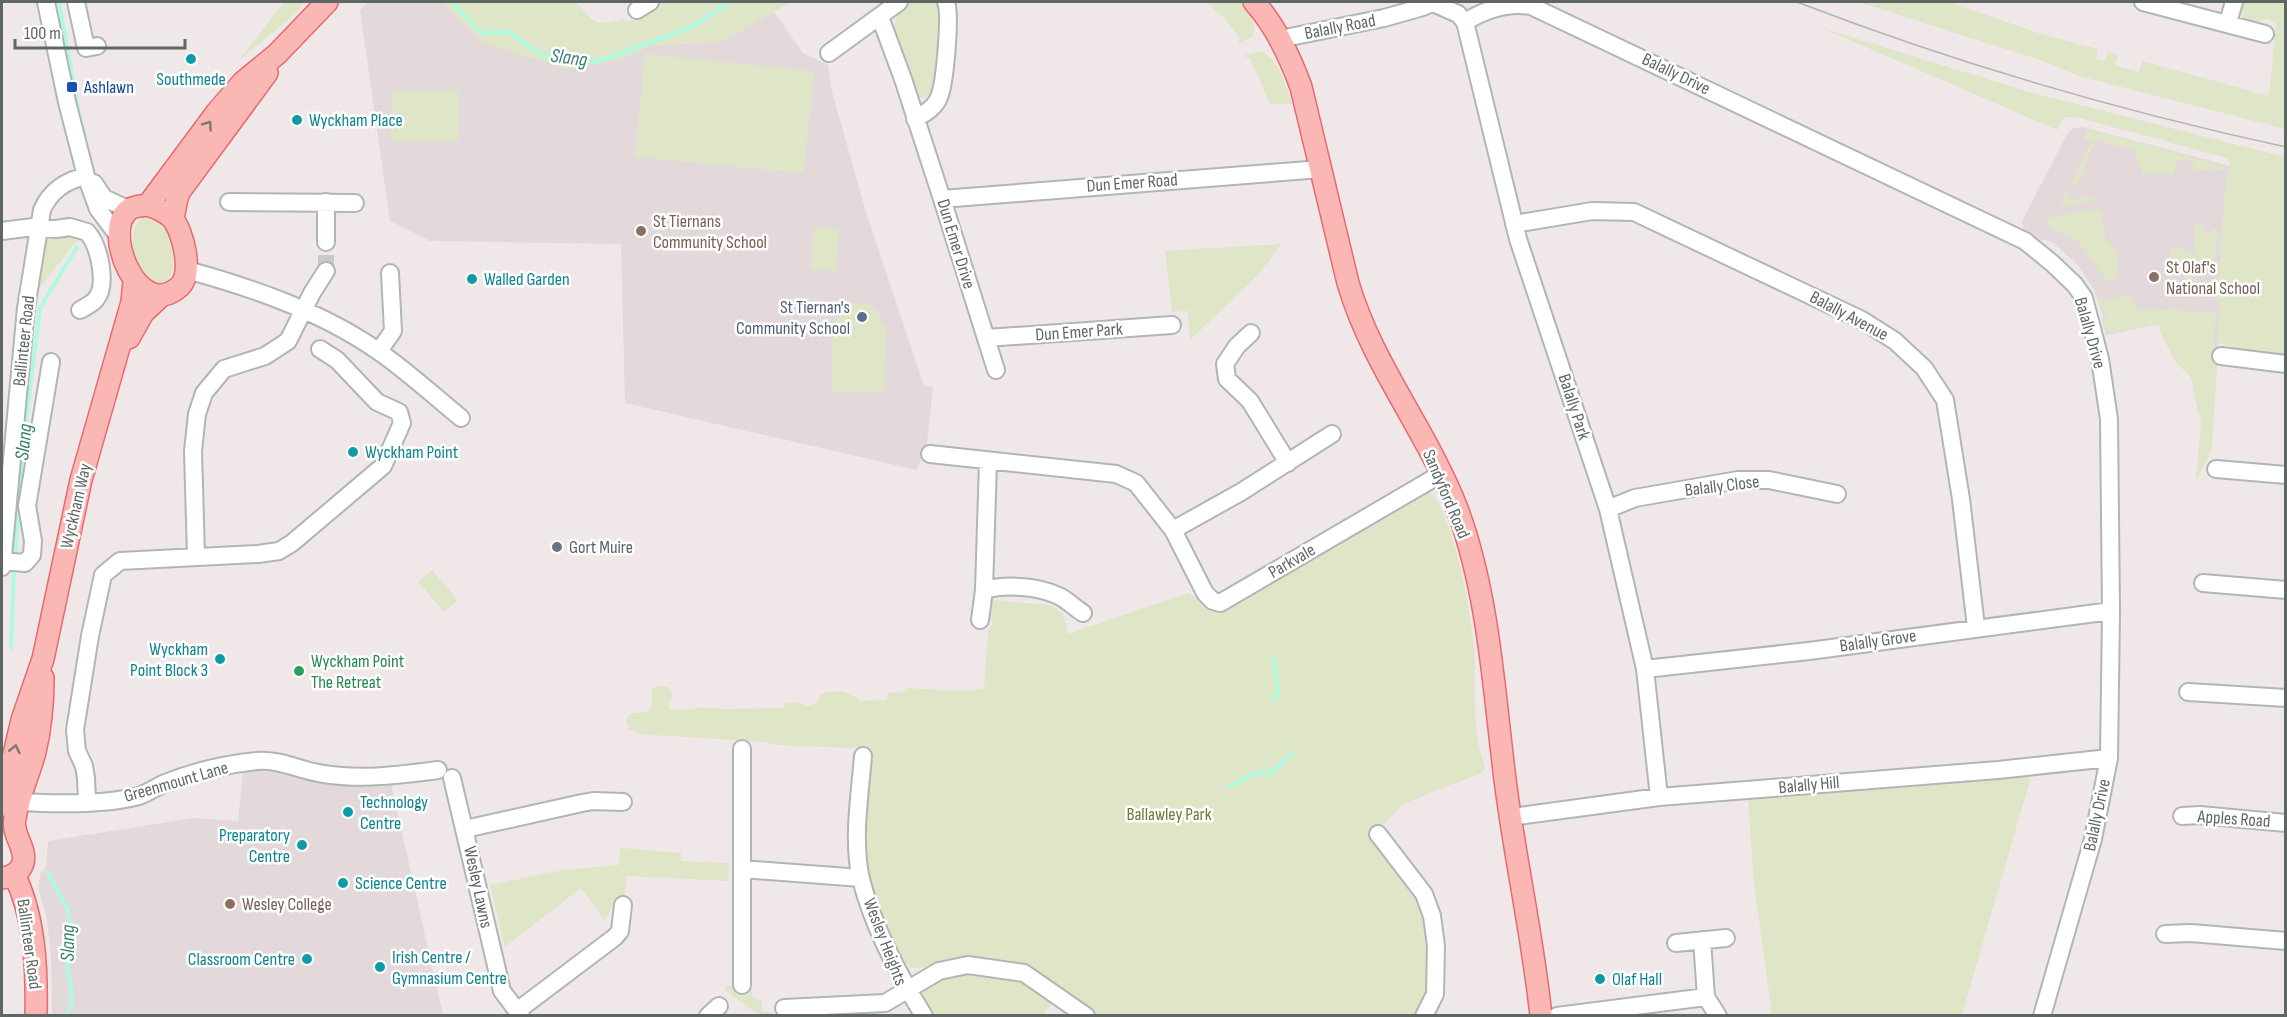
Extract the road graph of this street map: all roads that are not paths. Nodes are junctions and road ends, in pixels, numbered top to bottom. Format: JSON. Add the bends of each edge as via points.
{"nodes":[{"id":1,"x":46,"y":2,"type":"edge"},
{"id":2,"x":76,"y":2,"type":"edge"},
{"id":3,"x":327,"y":2,"type":"edge"},
{"id":4,"x":899,"y":2,"type":"edge"},
{"id":5,"x":946,"y":2,"type":"edge"},
{"id":6,"x":1254,"y":2,"type":"edge"},
{"id":7,"x":1434,"y":2,"type":"edge"},
{"id":8,"x":2143,"y":2,"type":"edge"},
{"id":9,"x":2234,"y":2,"type":"edge"},
{"id":10,"x":1504,"y":3,"type":"edge"},
{"id":11,"x":880,"y":17,"type":"junction"},
{"id":12,"x":1465,"y":22,"type":"junction"},
{"id":13,"x":2228,"y":22,"type":"junction"},
{"id":14,"x":2265,"y":34,"type":"dead end"},
{"id":15,"x":1280,"y":39,"type":"junction"},
{"id":16,"x":97,"y":46,"type":"dead end"},
{"id":17,"x":829,"y":53,"type":"dead end"},
{"id":18,"x":277,"y":54,"type":"junction"},
{"id":19,"x":915,"y":119,"type":"junction"},
{"id":20,"x":79,"y":148,"type":"junction"},
{"id":21,"x":1321,"y":169,"type":"junction"},
{"id":22,"x":87,"y":176,"type":"junction"},
{"id":23,"x":65,"y":184,"type":"junction"},
{"id":24,"x":942,"y":199,"type":"junction"},
{"id":25,"x":229,"y":202,"type":"dead end"},
{"id":26,"x":326,"y":202,"type":"junction"},
{"id":27,"x":355,"y":203,"type":"dead end"},
{"id":28,"x":139,"y":207,"type":"junction"},
{"id":29,"x":173,"y":219,"type":"junction"},
{"id":30,"x":1514,"y":224,"type":"junction"},
{"id":31,"x":39,"y":227,"type":"junction"},
{"id":32,"x":2,"y":231,"type":"edge"},
{"id":33,"x":119,"y":237,"type":"junction"},
{"id":34,"x":326,"y":242,"type":"tunnel mouth"},
{"id":35,"x":188,"y":270,"type":"junction"},
{"id":36,"x":326,"y":271,"type":"tunnel mouth"},
{"id":37,"x":390,"y":273,"type":"dead end"},
{"id":38,"x":134,"y":281,"type":"junction"},
{"id":39,"x":162,"y":295,"type":"junction"},
{"id":40,"x":80,"y":310,"type":"dead end"},
{"id":41,"x":303,"y":310,"type":"junction"},
{"id":42,"x":1172,"y":325,"type":"dead end"},
{"id":43,"x":1251,"y":333,"type":"dead end"},
{"id":44,"x":986,"y":338,"type":"junction"},
{"id":45,"x":320,"y":350,"type":"dead end"},
{"id":46,"x":379,"y":351,"type":"junction"},
{"id":47,"x":117,"y":356,"type":"junction"},
{"id":48,"x":2221,"y":356,"type":"dead end"},
{"id":49,"x":51,"y":362,"type":"dead end"},
{"id":50,"x":2286,"y":364,"type":"edge"},
{"id":51,"x":996,"y":370,"type":"dead end"},
{"id":52,"x":461,"y":418,"type":"dead end"},
{"id":53,"x":1332,"y":434,"type":"dead end"},
{"id":54,"x":930,"y":454,"type":"dead end"},
{"id":55,"x":988,"y":461,"type":"junction"},
{"id":56,"x":7,"y":463,"type":"edge"},
{"id":57,"x":1288,"y":463,"type":"junction"},
{"id":58,"x":2217,"y":469,"type":"dead end"},
{"id":59,"x":1441,"y":474,"type":"junction"},
{"id":60,"x":2286,"y":475,"type":"edge"},
{"id":61,"x":1837,"y":494,"type":"dead end"},
{"id":62,"x":1608,"y":509,"type":"junction"},
{"id":63,"x":1173,"y":530,"type":"junction"},
{"id":64,"x":196,"y":557,"type":"junction"},
{"id":65,"x":7,"y":563,"type":"edge"},
{"id":66,"x":2203,"y":583,"type":"dead end"},
{"id":67,"x":984,"y":590,"type":"junction"},
{"id":68,"x":2286,"y":590,"type":"edge"},
{"id":69,"x":2111,"y":611,"type":"junction"},
{"id":70,"x":1083,"y":613,"type":"dead end"},
{"id":71,"x":980,"y":620,"type":"dead end"},
{"id":72,"x":1976,"y":627,"type":"junction"},
{"id":73,"x":1645,"y":669,"type":"junction"},
{"id":74,"x":2188,"y":692,"type":"dead end"},
{"id":75,"x":2286,"y":698,"type":"edge"},
{"id":76,"x":742,"y":749,"type":"dead end"},
{"id":77,"x":863,"y":756,"type":"dead end"},
{"id":78,"x":2109,"y":758,"type":"junction"},
{"id":79,"x":445,"y":774,"type":"joint"},
{"id":80,"x":1659,"y":797,"type":"junction"},
{"id":81,"x":87,"y":801,"type":"junction"},
{"id":82,"x":623,"y":802,"type":"dead end"},
{"id":83,"x":11,"y":804,"type":"edge"},
{"id":84,"x":2182,"y":816,"type":"dead end"},
{"id":85,"x":1510,"y":818,"type":"junction"},
{"id":86,"x":2286,"y":823,"type":"edge"},
{"id":87,"x":465,"y":829,"type":"junction"},
{"id":88,"x":1378,"y":834,"type":"dead end"},
{"id":89,"x":10,"y":838,"type":"edge"},
{"id":90,"x":741,"y":869,"type":"junction"},
{"id":91,"x":8,"y":876,"type":"edge"},
{"id":92,"x":861,"y":878,"type":"junction"},
{"id":93,"x":623,"y":904,"type":"dead end"},
{"id":94,"x":2165,"y":934,"type":"dead end"},
{"id":95,"x":1726,"y":938,"type":"dead end"},
{"id":96,"x":1702,"y":940,"type":"junction"},
{"id":97,"x":2286,"y":941,"type":"edge"},
{"id":98,"x":1676,"y":943,"type":"dead end"},
{"id":99,"x":742,"y":985,"type":"dead end"},
{"id":100,"x":907,"y":989,"type":"junction"},
{"id":101,"x":1706,"y":997,"type":"junction"},
{"id":102,"x":784,"y":1008,"type":"dead end"},
{"id":103,"x":519,"y":1013,"type":"edge"},
{"id":104,"x":36,"y":1016,"type":"edge"},
{"id":105,"x":924,"y":1016,"type":"edge"},
{"id":106,"x":1086,"y":1016,"type":"edge"},
{"id":107,"x":1424,"y":1016,"type":"edge"},
{"id":108,"x":1541,"y":1016,"type":"edge"},
{"id":109,"x":1557,"y":1016,"type":"edge"},
{"id":110,"x":1718,"y":1016,"type":"edge"},
{"id":111,"x":2042,"y":1016,"type":"edge"}],
"edges":[{"from":1,"to":20,"type":"street"},
{"from":2,"to":16,"type":"street","via":[[86,48]]},
{"from":3,"to":18,"type":"main road"},
{"from":4,"to":11,"type":"street"},
{"from":5,"to":19,"type":"street","via":[[949,23],[939,98],[927,113]]},
{"from":6,"to":15,"type":"main road","name":"Sandyford Road"},
{"from":7,"to":12,"type":"street","name":"Balally Road"},
{"from":7,"to":15,"type":"street","name":"Balally Road","via":[[1384,18]]},
{"from":8,"to":13,"type":"street"},
{"from":9,"to":13,"type":"street"},
{"from":10,"to":12,"type":"street"},
{"from":10,"to":69,"type":"street","name":"Balally Drive","via":[[1531,6],[2025,241],[2075,285],[2084,298],[2098,350],[2109,419]]},
{"from":11,"to":17,"type":"street"},
{"from":11,"to":19,"type":"street","name":"Dun Emer Drive"},
{"from":12,"to":30,"type":"street","name":"Balally Park"},
{"from":13,"to":14,"type":"street"},
{"from":15,"to":21,"type":"main road","name":"Sandyford Road","via":[[1301,87]]},
{"from":28,"to":18,"type":"main road","one_way":true,"via":[[243,82]]},
{"from":18,"to":29,"type":"main road","via":[[262,82],[180,191]]},
{"from":19,"to":24,"type":"street","name":"Dun Emer Drive"},
{"from":20,"to":22,"type":"street"},
{"from":20,"to":23,"type":"street"},
{"from":21,"to":24,"type":"street","name":"Dun Emer Road"},
{"from":21,"to":59,"type":"main road","name":"Sandyford Road","via":[[1358,315]]},
{"from":22,"to":23,"type":"street","name":"Ballinteer Road"},
{"from":22,"to":28,"type":"street","via":[[104,198]]},
{"from":22,"to":33,"type":"street","via":[[98,209]]},
{"from":23,"to":31,"type":"street","name":"Ballinteer Road","via":[[45,204]]},
{"from":24,"to":44,"type":"street","name":"Dun Emer Drive"},
{"from":25,"to":26,"type":"street"},
{"from":26,"to":27,"type":"street"},
{"from":26,"to":34,"type":"street"},
{"from":28,"to":29,"type":"main road","via":[[163,210]]},
{"from":28,"to":33,"type":"main road","via":[[120,222]]},
{"from":29,"to":35,"type":"main road"},
{"from":30,"to":62,"type":"street","name":"Balally Park"},
{"from":30,"to":72,"type":"street","name":"Balally Avenue","via":[[1592,211],[1634,212],[1862,320],[1895,341],[1924,368],[1946,400]]},
{"from":31,"to":32,"type":"street"},
{"from":31,"to":40,"type":"street","via":[[82,229],[98,250],[102,286],[96,299]]},
{"from":31,"to":56,"type":"street","name":"Ballinteer Road"},
{"from":33,"to":38,"type":"main road"},
{"from":35,"to":39,"type":"main road","via":[[184,282]]},
{"from":35,"to":41,"type":"street"},
{"from":36,"to":41,"type":"street"},
{"from":37,"to":46,"type":"street","via":[[393,331]]},
{"from":38,"to":39,"type":"main road","via":[[146,291]]},
{"from":38,"to":47,"type":"main road","name":"Wyckham Way"},
{"from":39,"to":47,"type":"main road","name":"Wyckham Way","via":[[143,314]]},
{"from":41,"to":46,"type":"street"},
{"from":41,"to":64,"type":"street","via":[[288,341],[265,356],[224,369],[204,393],[193,451]]},
{"from":42,"to":44,"type":"street","name":"Dun Emer Park"},
{"from":43,"to":57,"type":"street","via":[[1225,364],[1227,379],[1250,401]]},
{"from":44,"to":51,"type":"street","name":"Dun Emer Drive"},
{"from":45,"to":64,"type":"street","via":[[337,360],[377,402],[399,412],[402,423],[383,466],[279,550]]},
{"from":46,"to":52,"type":"street"},
{"from":47,"to":83,"type":"main road","name":"Wyckham Way","via":[[81,480],[43,659],[22,720]]},
{"from":48,"to":50,"type":"street"},
{"from":49,"to":65,"type":"street","via":[[27,506],[32,555],[25,563]]},
{"from":53,"to":57,"type":"street"},
{"from":54,"to":55,"type":"street","name":"Parkvale"},
{"from":55,"to":63,"type":"street","name":"Parkvale","via":[[1116,474],[1136,483]]},
{"from":55,"to":67,"type":"street"},
{"from":56,"to":65,"type":"street","name":"Ballinteer Road"},
{"from":57,"to":63,"type":"street"},
{"from":58,"to":60,"type":"street"},
{"from":59,"to":63,"type":"street","name":"Parkvale","via":[[1220,603],[1205,593]]},
{"from":59,"to":85,"type":"main road","name":"Sandyford Road","via":[[1462,524],[1481,597]]},
{"from":61,"to":62,"type":"street","name":"Balally Close","via":[[1769,480],[1738,480],[1635,498]]},
{"from":62,"to":73,"type":"street","name":"Balally Park"},
{"from":64,"to":81,"type":"street","via":[[120,561],[104,575],[75,730]]},
{"from":66,"to":68,"type":"street"},
{"from":67,"to":70,"type":"street","via":[[1025,587],[1059,596]]},
{"from":67,"to":71,"type":"street"},
{"from":69,"to":72,"type":"street","name":"Balally Grove"},
{"from":69,"to":78,"type":"street","name":"Balally Drive"},
{"from":72,"to":73,"type":"street","name":"Balally Grove"},
{"from":73,"to":80,"type":"street","name":"Balally Park"},
{"from":74,"to":75,"type":"street"},
{"from":76,"to":90,"type":"street"},
{"from":77,"to":92,"type":"street","name":"Wesley Heights","via":[[858,835]]},
{"from":78,"to":80,"type":"street","name":"Balally Hill"},
{"from":78,"to":111,"type":"street","name":"Balally Drive","via":[[2093,839]]},
{"from":79,"to":81,"type":"street","name":"Greenmount Lane","via":[[365,778],[259,761],[199,773],[141,795]]},
{"from":79,"to":87,"type":"street","name":"Wesley Lawns"},
{"from":80,"to":85,"type":"street","name":"Balally Hill"},
{"from":81,"to":83,"type":"street","name":"Greenmount Lane"},
{"from":82,"to":87,"type":"street","name":"Wesley Lawns","via":[[593,801]]},
{"from":83,"to":89,"type":"main road","name":"Wyckham Way","via":[[14,831]]},
{"from":84,"to":86,"type":"street","name":"Apples Road"},
{"from":85,"to":108,"type":"main road","name":"Sandyford Road"},
{"from":87,"to":103,"type":"street","name":"Wesley Lawns","via":[[502,991]]},
{"from":88,"to":107,"type":"street","via":[[1424,894],[1432,916],[1435,993]]},
{"from":89,"to":91,"type":"main road","name":"Wyckham Way","via":[[24,854],[24,860],[19,870]]},
{"from":90,"to":92,"type":"street","name":"Wesley Heights"},
{"from":90,"to":99,"type":"street"},
{"from":91,"to":104,"type":"main road","name":"Ballinteer Road","via":[[24,897],[31,930]]},
{"from":92,"to":100,"type":"street","name":"Wesley Heights"},
{"from":93,"to":103,"type":"street","name":"Wesley Lawns","via":[[620,931],[615,937]]},
{"from":94,"to":97,"type":"street"},
{"from":95,"to":96,"type":"street"},
{"from":96,"to":98,"type":"street"},
{"from":96,"to":101,"type":"street"},
{"from":100,"to":102,"type":"street","name":"Wesley Heights","via":[[885,1003]]},
{"from":100,"to":105,"type":"street"},
{"from":100,"to":106,"type":"street","via":[[939,971],[968,965],[1024,973]]},
{"from":101,"to":109,"type":"street"},
{"from":101,"to":110,"type":"street"}]}
